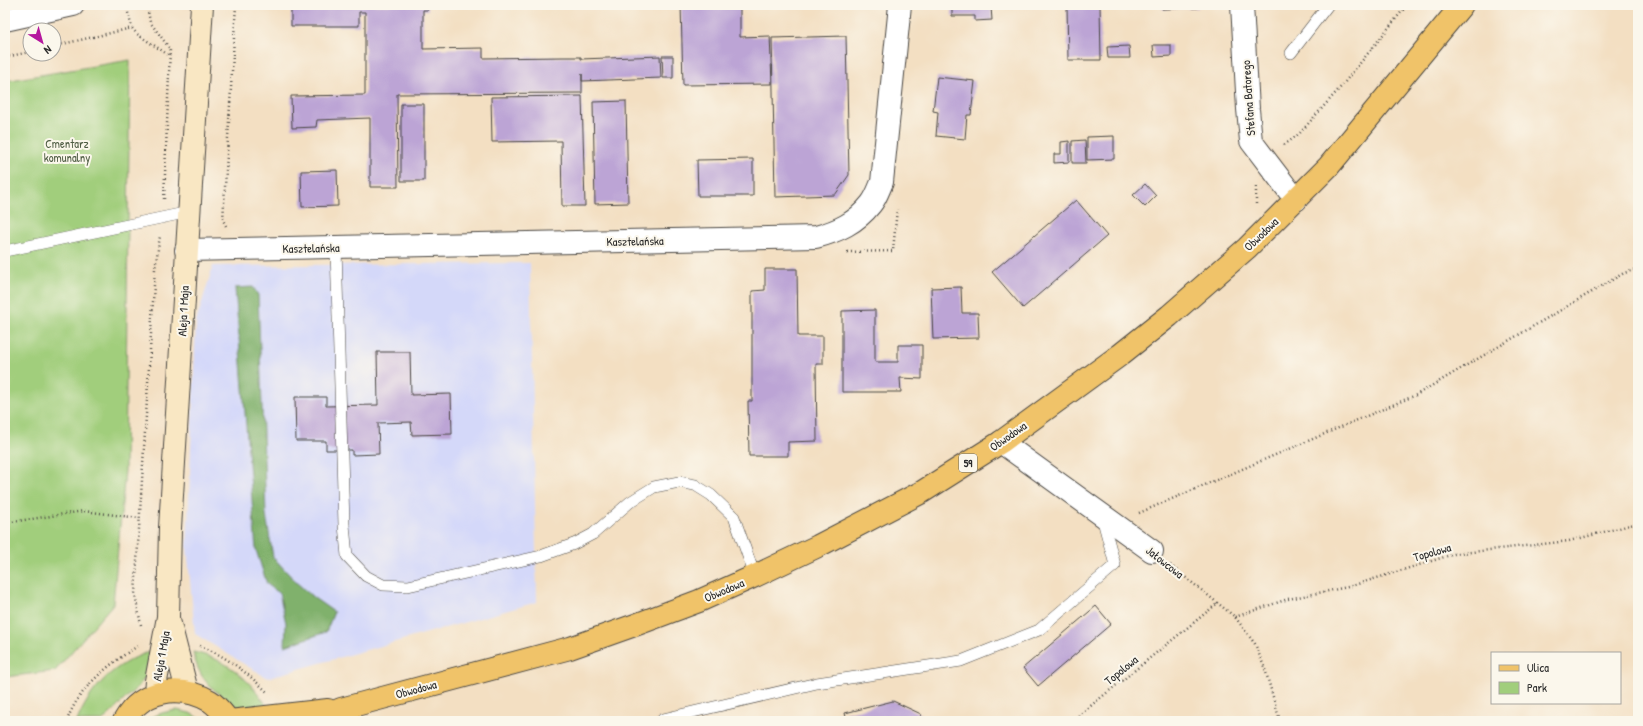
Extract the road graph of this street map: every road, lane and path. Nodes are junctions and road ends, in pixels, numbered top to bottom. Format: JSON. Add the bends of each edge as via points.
{"nodes":[{"id":1,"x":73,"y":5,"type":"edge"},
{"id":2,"x":126,"y":5,"type":"edge"},
{"id":3,"x":147,"y":5,"type":"edge"},
{"id":4,"x":202,"y":5,"type":"edge"},
{"id":5,"x":236,"y":5,"type":"edge"},
{"id":6,"x":900,"y":5,"type":"edge"},
{"id":7,"x":1242,"y":5,"type":"edge"},
{"id":8,"x":1328,"y":5,"type":"edge"},
{"id":9,"x":1407,"y":5,"type":"edge"},
{"id":10,"x":1462,"y":5,"type":"edge"},
{"id":11,"x":5,"y":20,"type":"edge"},
{"id":12,"x":132,"y":28,"type":"junction"},
{"id":13,"x":62,"y":44,"type":"edge"},
{"id":14,"x":1291,"y":53,"type":"dead end"},
{"id":15,"x":22,"y":54,"type":"edge"},
{"id":16,"x":170,"y":56,"type":"junction"},
{"id":17,"x":5,"y":57,"type":"edge"},
{"id":18,"x":1264,"y":160,"type":"junction"},
{"id":19,"x":1296,"y":200,"type":"junction"},
{"id":20,"x":188,"y":212,"type":"junction"},
{"id":21,"x":164,"y":218,"type":"junction"},
{"id":22,"x":232,"y":230,"type":"dead end"},
{"id":23,"x":336,"y":248,"type":"junction"},
{"id":24,"x":186,"y":250,"type":"junction"},
{"id":25,"x":5,"y":251,"type":"edge"},
{"id":26,"x":1638,"y":269,"type":"edge"},
{"id":27,"x":1001,"y":442,"type":"junction"},
{"id":28,"x":139,"y":518,"type":"junction"},
{"id":29,"x":1109,"y":520,"type":"junction"},
{"id":30,"x":5,"y":523,"type":"edge"},
{"id":31,"x":1638,"y":523,"type":"edge"},
{"id":32,"x":1152,"y":551,"type":"joint"},
{"id":33,"x":755,"y":576,"type":"junction"},
{"id":34,"x":1218,"y":603,"type":"junction"},
{"id":35,"x":1235,"y":617,"type":"junction"},
{"id":36,"x":161,"y":642,"type":"junction"},
{"id":37,"x":187,"y":691,"type":"junction"},
{"id":38,"x":155,"y":694,"type":"junction"},
{"id":39,"x":341,"y":709,"type":"junction"},
{"id":40,"x":280,"y":715,"type":"junction"},
{"id":41,"x":663,"y":720,"type":"dead end"},
{"id":42,"x":67,"y":721,"type":"edge"},
{"id":43,"x":124,"y":721,"type":"edge"},
{"id":44,"x":229,"y":721,"type":"edge"},
{"id":45,"x":312,"y":721,"type":"edge"},
{"id":46,"x":1072,"y":721,"type":"edge"},
{"id":47,"x":1280,"y":721,"type":"edge"}],
"edges":[{"from":1,"to":11,"type":"street"},
{"from":2,"to":12,"type":"path"},
{"from":3,"to":16,"type":"path","via":[[150,22],[170,49]]},
{"from":4,"to":20,"type":"street","name":"Aleja 1 Maja"},
{"from":5,"to":22,"type":"path","via":[[223,220]]},
{"from":6,"to":23,"type":"street","name":"Kasztelańska","via":[[882,182],[872,203],[857,219],[837,231],[816,237]]},
{"from":7,"to":18,"type":"street","name":"Stefana Batorego","via":[[1251,141]]},
{"from":8,"to":14,"type":"lane"},
{"from":9,"to":18,"type":"path","via":[[1300,134]]},
{"from":10,"to":19,"type":"main road","name":"Obwodowa","number":"59","via":[[1329,166]]},
{"from":12,"to":13,"type":"path"},
{"from":12,"to":16,"type":"path"},
{"from":15,"to":17,"type":"path"},
{"from":16,"to":21,"type":"path"},
{"from":18,"to":19,"type":"street","name":"Stefana Batorego"},
{"from":19,"to":27,"type":"main road","name":"Obwodowa","number":"59","via":[[1247,248],[1169,316],[1077,388]]},
{"from":20,"to":21,"type":"lane"},
{"from":20,"to":24,"type":"street","name":"Aleja 1 Maja"},
{"from":21,"to":25,"type":"lane"},
{"from":21,"to":28,"type":"path","via":[[155,269]]},
{"from":23,"to":24,"type":"street","name":"Kasztelańska"},
{"from":23,"to":33,"type":"lane","via":[[344,525],[347,556],[366,576],[383,585],[408,586],[541,556],[574,544],[592,534],[630,502],[654,487],[679,482],[695,485],[734,517]]},
{"from":24,"to":36,"type":"street","name":"Aleja 1 Maja","via":[[170,528],[168,617]]},
{"from":26,"to":29,"type":"path","via":[[1624,273],[1416,395],[1149,508]]},
{"from":27,"to":29,"type":"street","name":"Jałowcowa"},
{"from":27,"to":33,"type":"main road","name":"Obwodowa","number":"59","via":[[922,492]]},
{"from":28,"to":30,"type":"path","via":[[84,511]]},
{"from":28,"to":36,"type":"path","via":[[135,594]]},
{"from":29,"to":32,"type":"street","name":"Jałowcowa"},
{"from":29,"to":41,"type":"lane","via":[[1115,565],[1039,630],[961,661],[817,683]]},
{"from":31,"to":35,"type":"path","name":"Topolowa","via":[[1569,541],[1454,554],[1348,587],[1288,599]]},
{"from":32,"to":34,"type":"path","name":"Jałowcowa"},
{"from":33,"to":39,"type":"main road","name":"Obwodowa","number":"59","via":[[699,601],[570,648]]},
{"from":34,"to":35,"type":"path","name":"Jałowcowa"},
{"from":34,"to":46,"type":"path","name":"Topolowa"},
{"from":35,"to":47,"type":"path","name":"Jałowcowa","via":[[1255,644]]},
{"from":36,"to":37,"type":"street","name":"Aleja 1 Maja"},
{"from":36,"to":38,"type":"street","name":"Aleja 1 Maja"},
{"from":36,"to":40,"type":"path","via":[[192,643],[235,665],[269,694]]},
{"from":36,"to":42,"type":"path","via":[[141,645],[98,675]]},
{"from":37,"to":38,"type":"main road"},
{"from":37,"to":44,"type":"main road","via":[[211,701]]},
{"from":38,"to":43,"type":"main road","via":[[139,702]]},
{"from":39,"to":40,"type":"main road","name":"Obwodowa","number":"59"},
{"from":39,"to":45,"type":"main road","name":"Obwodowa","number":"59"},
{"from":40,"to":44,"type":"main road","name":"Obwodowa","number":"59"}]}
